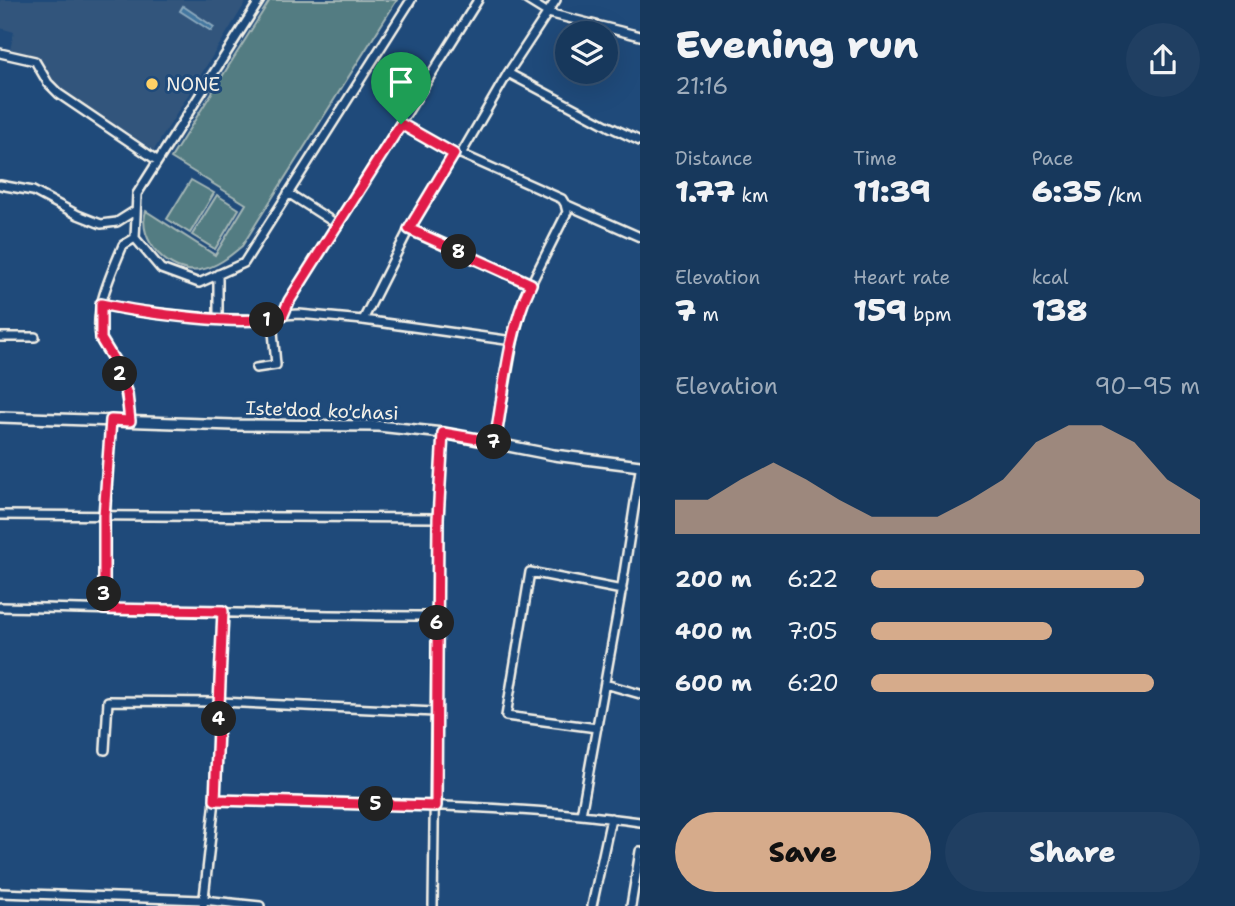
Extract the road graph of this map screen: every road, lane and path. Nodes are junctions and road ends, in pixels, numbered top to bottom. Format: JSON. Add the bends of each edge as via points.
{"nodes":[{"id":1,"x":260,"y":0,"type":"edge"},
{"id":2,"x":411,"y":0,"type":"edge"},
{"id":3,"x":478,"y":0,"type":"edge"},
{"id":4,"x":527,"y":0,"type":"edge"},
{"id":5,"x":556,"y":0,"type":"edge"},
{"id":6,"x":548,"y":13,"type":"junction"},
{"id":7,"x":640,"y":36,"type":"edge"},
{"id":8,"x":0,"y":53,"type":"edge"},
{"id":9,"x":508,"y":73,"type":"junction"},
{"id":10,"x":401,"y":124,"type":"junction"},
{"id":11,"x":640,"y":141,"type":"edge"},
{"id":12,"x":457,"y":154,"type":"junction"},
{"id":13,"x":158,"y":161,"type":"junction"},
{"id":14,"x":0,"y":185,"type":"edge"},
{"id":15,"x":288,"y":193,"type":"junction"},
{"id":16,"x":565,"y":204,"type":"junction"},
{"id":17,"x":136,"y":210,"type":"junction"},
{"id":18,"x":338,"y":225,"type":"junction"},
{"id":19,"x":409,"y":229,"type":"junction"},
{"id":20,"x":640,"y":237,"type":"edge"},
{"id":21,"x":135,"y":238,"type":"junction"},
{"id":22,"x":218,"y":274,"type":"junction"},
{"id":23,"x":531,"y":284,"type":"junction"},
{"id":24,"x":101,"y":304,"type":"junction"},
{"id":25,"x":283,"y":315,"type":"junction"},
{"id":26,"x":218,"y":319,"type":"junction"},
{"id":27,"x":272,"y":320,"type":"junction"},
{"id":28,"x":363,"y":320,"type":"junction"},
{"id":29,"x":0,"y":337,"type":"edge"},
{"id":30,"x":35,"y":337,"type":"dead end"},
{"id":31,"x":513,"y":341,"type":"junction"},
{"id":32,"x":256,"y":368,"type":"dead end"},
{"id":33,"x":0,"y":418,"type":"edge"},
{"id":34,"x":111,"y":420,"type":"junction"},
{"id":35,"x":130,"y":421,"type":"junction"},
{"id":36,"x":443,"y":433,"type":"junction"},
{"id":37,"x":495,"y":442,"type":"junction"},
{"id":38,"x":640,"y":468,"type":"edge"},
{"id":39,"x":0,"y":514,"type":"edge"},
{"id":40,"x":104,"y":516,"type":"junction"},
{"id":41,"x":438,"y":519,"type":"junction"},
{"id":42,"x":621,"y":590,"type":"junction"},
{"id":43,"x":0,"y":607,"type":"edge"},
{"id":44,"x":104,"y":609,"type":"junction"},
{"id":45,"x":223,"y":611,"type":"junction"},
{"id":46,"x":437,"y":616,"type":"junction"},
{"id":47,"x":605,"y":684,"type":"junction"},
{"id":48,"x":640,"y":694,"type":"edge"},
{"id":49,"x":220,"y":702,"type":"junction"},
{"id":50,"x":435,"y":712,"type":"junction"},
{"id":51,"x":597,"y":728,"type":"junction"},
{"id":52,"x":105,"y":750,"type":"dead end"},
{"id":53,"x":215,"y":800,"type":"junction"},
{"id":54,"x":436,"y":806,"type":"junction"},
{"id":55,"x":581,"y":815,"type":"junction"},
{"id":56,"x":611,"y":818,"type":"junction"},
{"id":57,"x":640,"y":822,"type":"edge"},
{"id":58,"x":640,"y":851,"type":"edge"},
{"id":59,"x":0,"y":893,"type":"edge"},
{"id":60,"x":203,"y":903,"type":"edge"},
{"id":61,"x":260,"y":906,"type":"edge"},
{"id":62,"x":433,"y":906,"type":"edge"},
{"id":63,"x":592,"y":906,"type":"edge"},
{"id":64,"x":631,"y":906,"type":"edge"}],
"edges":[{"from":1,"to":13,"type":"street"},
{"from":2,"to":15,"type":"street"},
{"from":3,"to":10,"type":"street"},
{"from":4,"to":6,"type":"street"},
{"from":5,"to":6,"type":"street"},
{"from":6,"to":7,"type":"street"},
{"from":6,"to":9,"type":"street"},
{"from":8,"to":13,"type":"street","via":[[35,61],[59,94]]},
{"from":9,"to":11,"type":"street"},
{"from":9,"to":12,"type":"street"},
{"from":10,"to":12,"type":"street"},
{"from":10,"to":18,"type":"street"},
{"from":12,"to":16,"type":"street"},
{"from":12,"to":19,"type":"street"},
{"from":13,"to":17,"type":"street","via":[[137,194]]},
{"from":14,"to":17,"type":"street","via":[[33,191],[101,224],[117,222]]},
{"from":15,"to":18,"type":"street"},
{"from":15,"to":22,"type":"street","via":[[244,263]]},
{"from":16,"to":20,"type":"street"},
{"from":16,"to":23,"type":"street","via":[[567,212]]},
{"from":17,"to":21,"type":"street"},
{"from":18,"to":25,"type":"street"},
{"from":19,"to":23,"type":"street"},
{"from":19,"to":28,"type":"street"},
{"from":21,"to":22,"type":"street","via":[[161,269],[199,283]]},
{"from":21,"to":24,"type":"street","via":[[123,244]]},
{"from":22,"to":26,"type":"street"},
{"from":23,"to":31,"type":"street"},
{"from":24,"to":26,"type":"street","via":[[134,312]]},
{"from":24,"to":35,"type":"street","via":[[101,339],[127,394]]},
{"from":25,"to":27,"type":"street"},
{"from":25,"to":28,"type":"street"},
{"from":26,"to":27,"type":"street"},
{"from":27,"to":32,"type":"street","via":[[276,365]]},
{"from":28,"to":31,"type":"street"},
{"from":29,"to":30,"type":"street"},
{"from":31,"to":37,"type":"street"},
{"from":33,"to":34,"type":"street","name":"Iste'dod ko'chasi"},
{"from":34,"to":35,"type":"street","name":"Iste'dod ko'chasi"},
{"from":34,"to":40,"type":"street"},
{"from":35,"to":36,"type":"street","name":"Iste'dod ko'chasi","via":[[378,426]]},
{"from":36,"to":37,"type":"street","name":"Iste'dod ko'chasi"},
{"from":36,"to":41,"type":"street"},
{"from":37,"to":38,"type":"street","name":"Iste'dod ko'chasi"},
{"from":38,"to":42,"type":"street"},
{"from":39,"to":40,"type":"street"},
{"from":40,"to":41,"type":"street"},
{"from":40,"to":44,"type":"street"},
{"from":41,"to":46,"type":"street"},
{"from":42,"to":47,"type":"street"},
{"from":42,"to":51,"type":"street","via":[[530,572],[506,716]]},
{"from":43,"to":44,"type":"street"},
{"from":44,"to":45,"type":"street"},
{"from":45,"to":46,"type":"street"},
{"from":45,"to":49,"type":"street"},
{"from":46,"to":50,"type":"street"},
{"from":47,"to":48,"type":"street"},
{"from":47,"to":51,"type":"street"},
{"from":49,"to":50,"type":"street"},
{"from":49,"to":52,"type":"street","via":[[108,701]]},
{"from":49,"to":53,"type":"street"},
{"from":50,"to":54,"type":"street"},
{"from":51,"to":55,"type":"street"},
{"from":53,"to":54,"type":"street"},
{"from":53,"to":60,"type":"street"},
{"from":54,"to":55,"type":"street"},
{"from":54,"to":62,"type":"street"},
{"from":55,"to":56,"type":"street"},
{"from":56,"to":57,"type":"street"},
{"from":56,"to":63,"type":"street"},
{"from":58,"to":64,"type":"street"},
{"from":59,"to":60,"type":"street"},
{"from":60,"to":61,"type":"street"}]}
